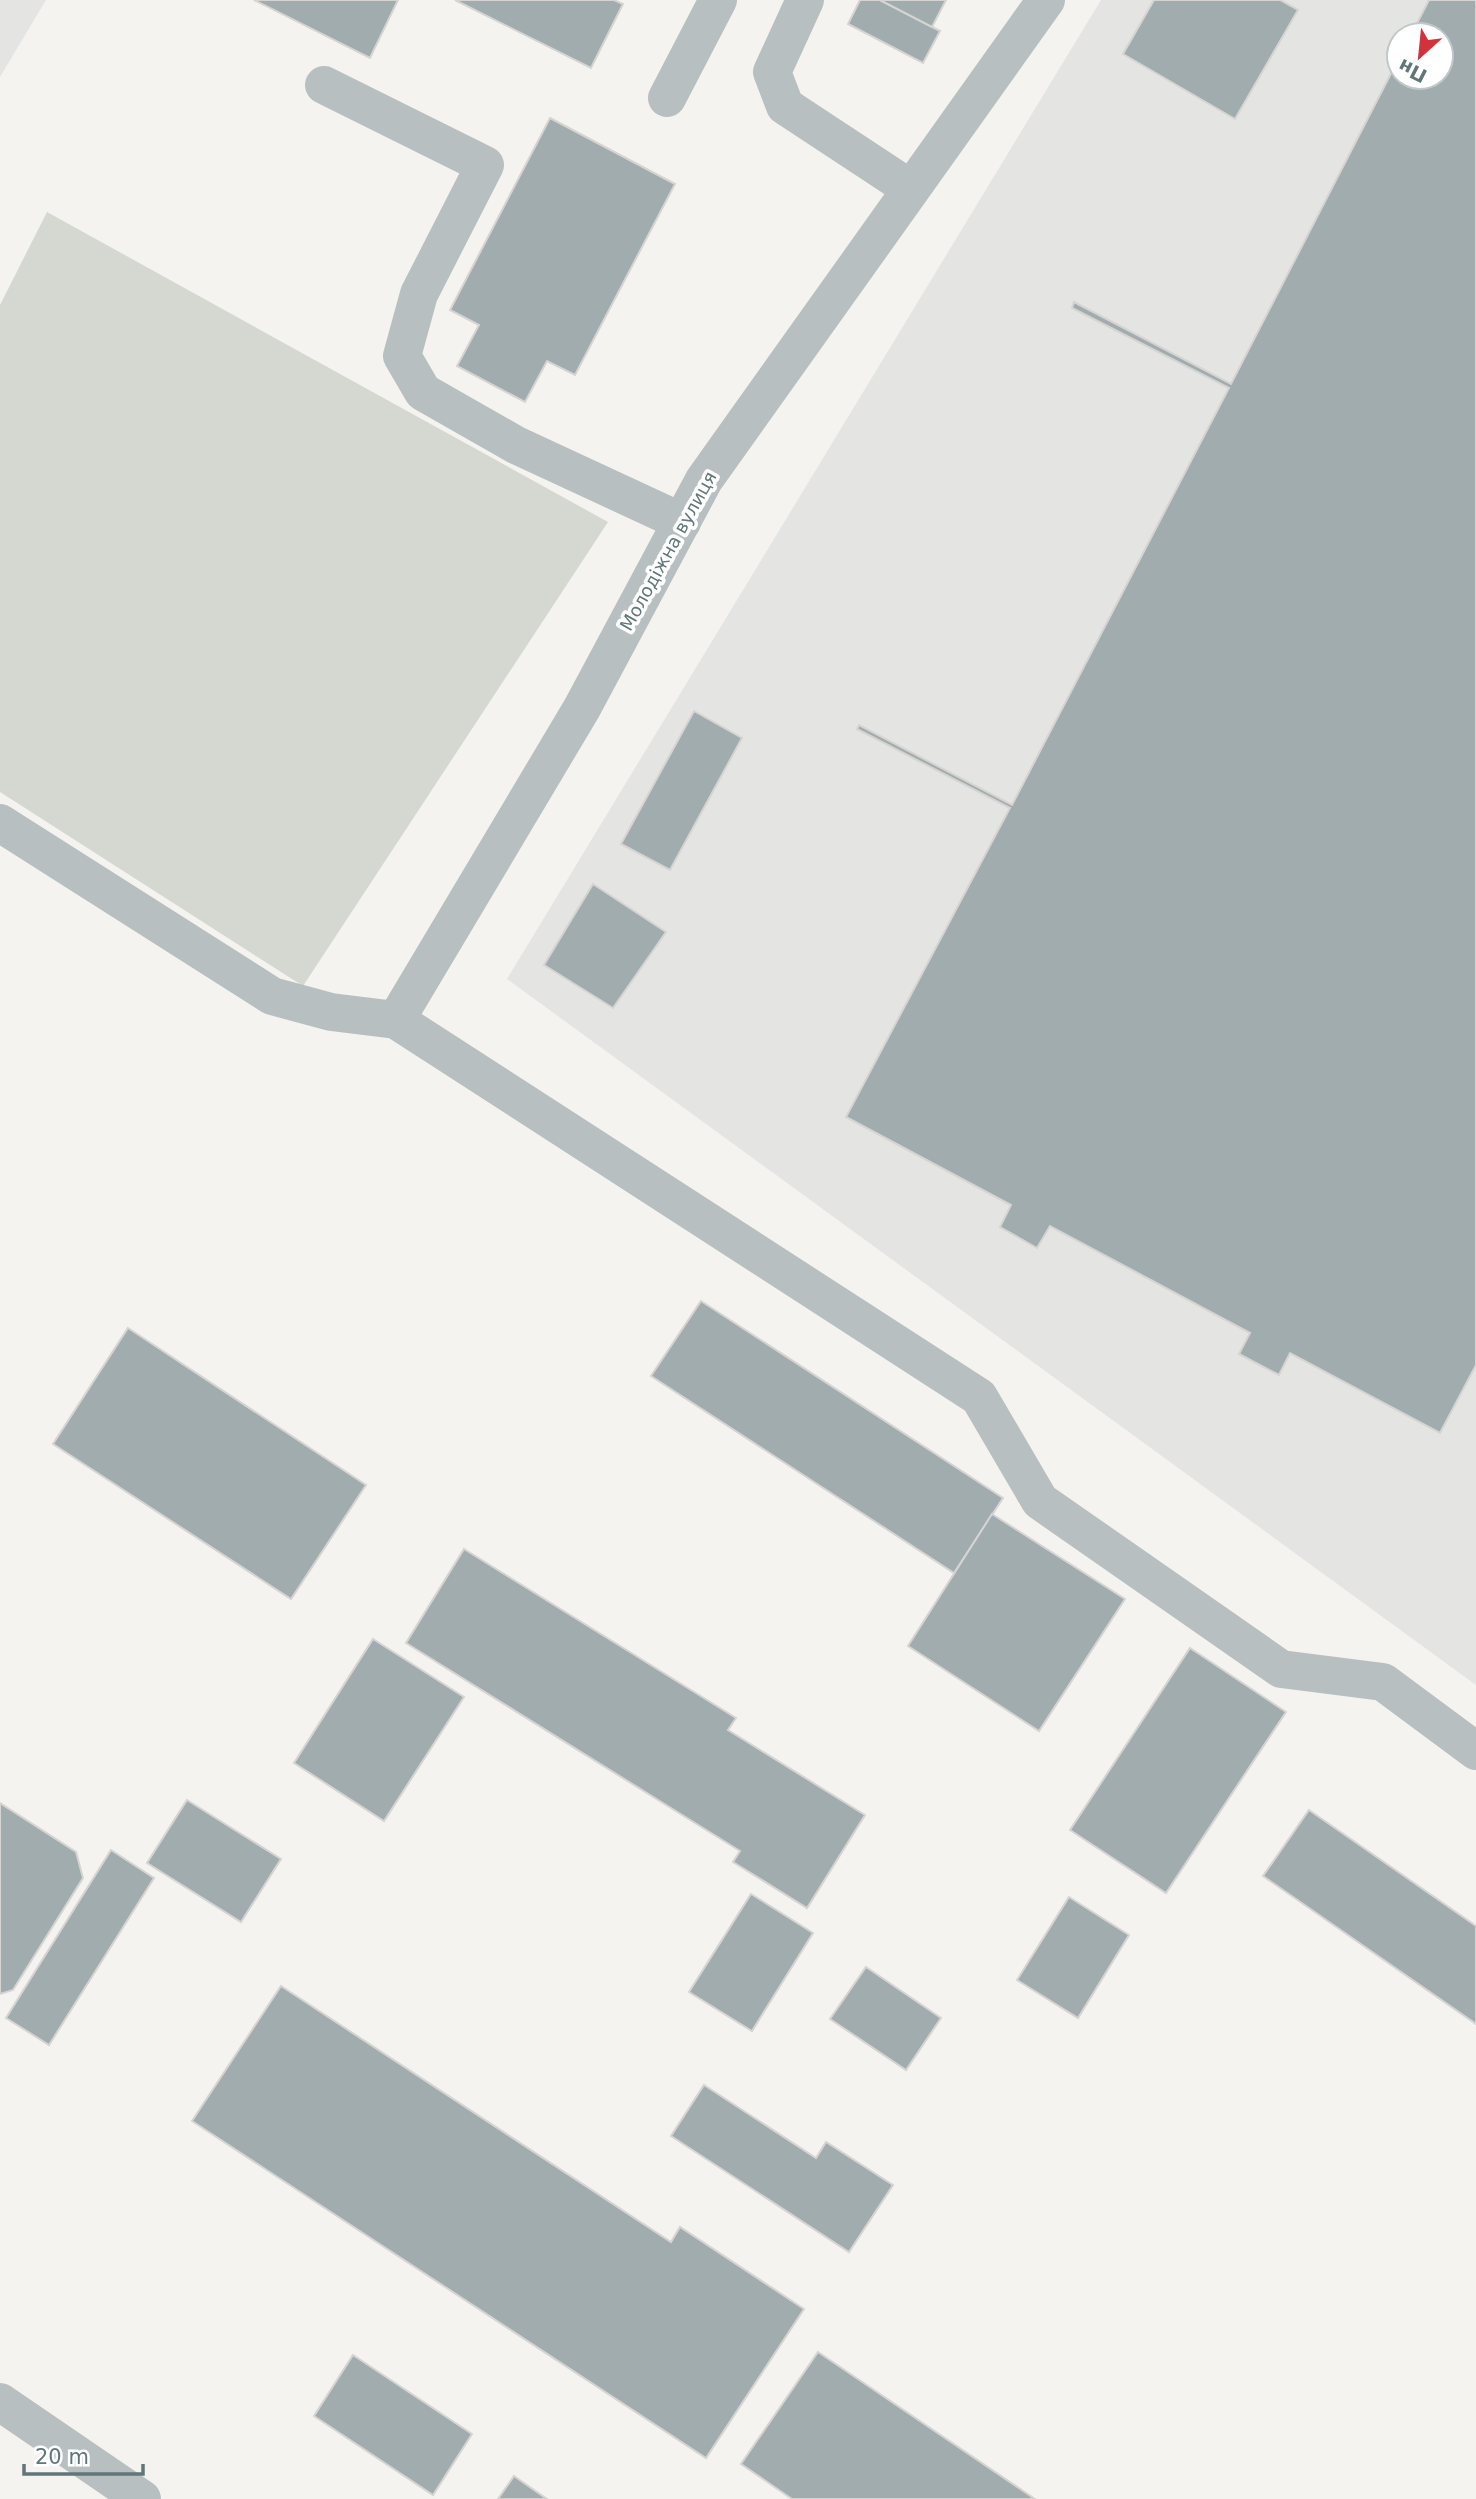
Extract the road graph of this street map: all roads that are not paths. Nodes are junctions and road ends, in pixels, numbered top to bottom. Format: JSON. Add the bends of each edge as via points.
{"nodes":[{"id":1,"x":718,"y":0,"type":"edge"},
{"id":2,"x":805,"y":0,"type":"edge"},
{"id":3,"x":1046,"y":0,"type":"edge"},
{"id":4,"x":324,"y":85,"type":"dead end"},
{"id":5,"x":667,"y":98,"type":"dead end"},
{"id":6,"x":911,"y":189,"type":"junction"},
{"id":7,"x":682,"y":522,"type":"junction"},
{"id":8,"x":0,"y":823,"type":"edge"},
{"id":9,"x":396,"y":1020,"type":"junction"},
{"id":10,"x":1476,"y":1751,"type":"edge"},
{"id":11,"x":0,"y":2402,"type":"edge"},
{"id":12,"x":142,"y":2499,"type":"edge"}],
"edges":[{"from":1,"to":5,"type":"street"},
{"from":2,"to":6,"type":"street","via":[[772,72],[785,106]]},
{"from":3,"to":6,"type":"street","name":"Молодіжна вулиця"},
{"from":4,"to":7,"type":"street","via":[[485,164],[419,294],[402,356],[423,392],[516,445]]},
{"from":6,"to":7,"type":"street","name":"Молодіжна вулиця","via":[[704,480]]},
{"from":7,"to":9,"type":"street","name":"Молодіжна вулиця","via":[[582,708]]},
{"from":8,"to":9,"type":"street","via":[[272,996],[331,1012]]},
{"from":9,"to":10,"type":"street","via":[[979,1397],[1040,1502],[1281,1669],[1383,1682]]},
{"from":11,"to":12,"type":"street"}]}
